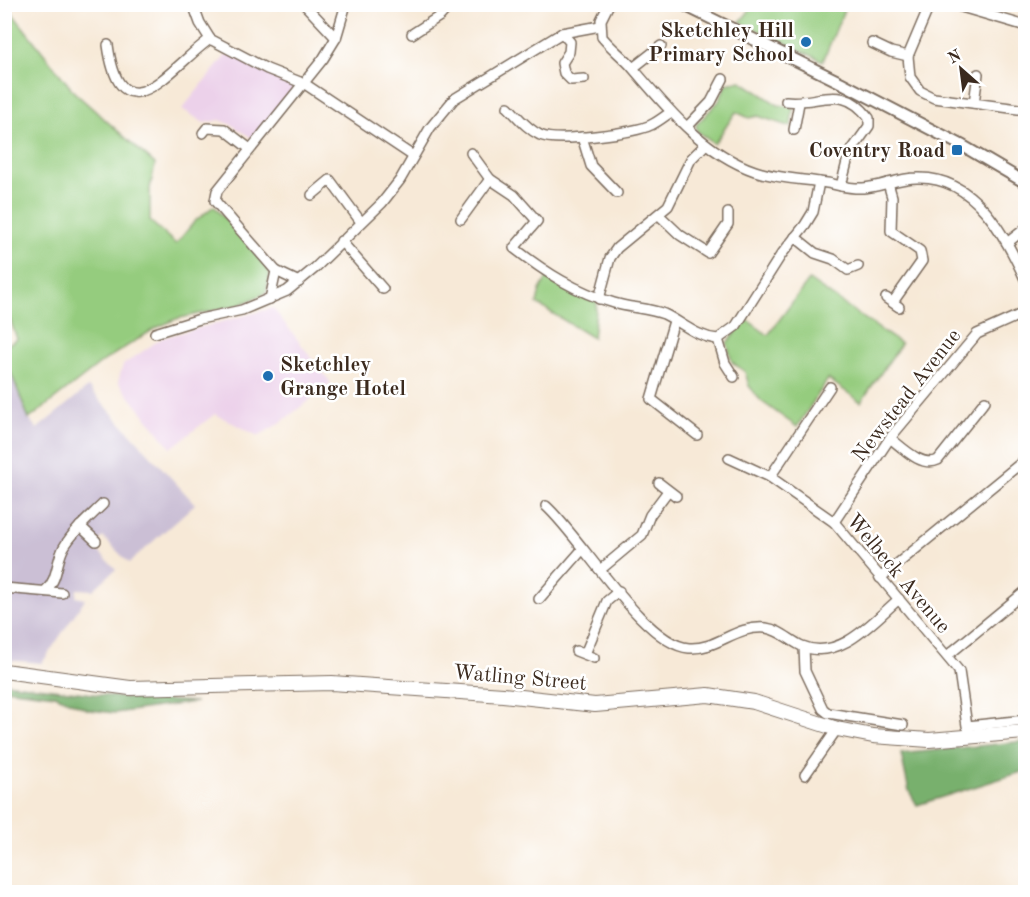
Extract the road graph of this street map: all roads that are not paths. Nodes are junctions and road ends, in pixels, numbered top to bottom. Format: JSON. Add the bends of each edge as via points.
{"nodes":[{"id":1,"x":194,"y":4,"type":"edge"},
{"id":2,"x":304,"y":4,"type":"edge"},
{"id":3,"x":346,"y":4,"type":"edge"},
{"id":4,"x":443,"y":4,"type":"edge"},
{"id":5,"x":609,"y":4,"type":"edge"},
{"id":6,"x":682,"y":4,"type":"edge"},
{"id":7,"x":930,"y":4,"type":"edge"},
{"id":8,"x":951,"y":4,"type":"edge"},
{"id":9,"x":450,"y":5,"type":"edge"},
{"id":10,"x":600,"y":26,"type":"junction"},
{"id":11,"x":1026,"y":26,"type":"edge"},
{"id":12,"x":562,"y":33,"type":"junction"},
{"id":13,"x":411,"y":34,"type":"dead end"},
{"id":14,"x":336,"y":38,"type":"junction"},
{"id":15,"x":210,"y":39,"type":"junction"},
{"id":16,"x":872,"y":43,"type":"dead end"},
{"id":17,"x":108,"y":45,"type":"dead end"},
{"id":18,"x":661,"y":46,"type":"dead end"},
{"id":19,"x":908,"y":56,"type":"junction"},
{"id":20,"x":633,"y":68,"type":"junction"},
{"id":21,"x":978,"y":74,"type":"dead end"},
{"id":22,"x":584,"y":79,"type":"dead end"},
{"id":23,"x":723,"y":79,"type":"dead end"},
{"id":24,"x":305,"y":84,"type":"junction"},
{"id":25,"x":786,"y":101,"type":"dead end"},
{"id":26,"x":799,"y":103,"type":"junction"},
{"id":27,"x":974,"y":103,"type":"junction"},
{"id":28,"x":508,"y":107,"type":"dead end"},
{"id":29,"x":1026,"y":110,"type":"edge"},
{"id":30,"x":671,"y":112,"type":"junction"},
{"id":31,"x":687,"y":127,"type":"junction"},
{"id":32,"x":794,"y":130,"type":"dead end"},
{"id":33,"x":203,"y":133,"type":"dead end"},
{"id":34,"x":582,"y":137,"type":"junction"},
{"id":35,"x":706,"y":144,"type":"junction"},
{"id":36,"x":250,"y":148,"type":"junction"},
{"id":37,"x":471,"y":153,"type":"dead end"},
{"id":38,"x":413,"y":156,"type":"junction"},
{"id":39,"x":338,"y":172,"type":"dead end"},
{"id":40,"x":490,"y":179,"type":"junction"},
{"id":41,"x":330,"y":180,"type":"junction"},
{"id":42,"x":819,"y":182,"type":"junction"},
{"id":43,"x":888,"y":183,"type":"junction"},
{"id":44,"x":1026,"y":183,"type":"edge"},
{"id":45,"x":841,"y":186,"type":"junction"},
{"id":46,"x":617,"y":193,"type":"dead end"},
{"id":47,"x":312,"y":195,"type":"dead end"},
{"id":48,"x":728,"y":213,"type":"dead end"},
{"id":49,"x":659,"y":215,"type":"junction"},
{"id":50,"x":461,"y":219,"type":"dead end"},
{"id":51,"x":361,"y":222,"type":"junction"},
{"id":52,"x":1026,"y":228,"type":"edge"},
{"id":53,"x":795,"y":237,"type":"junction"},
{"id":54,"x":341,"y":241,"type":"junction"},
{"id":55,"x":1007,"y":243,"type":"junction"},
{"id":56,"x":276,"y":271,"type":"junction"},
{"id":57,"x":845,"y":280,"type":"dead end"},
{"id":58,"x":1026,"y":281,"type":"edge"},
{"id":59,"x":299,"y":282,"type":"junction"},
{"id":60,"x":382,"y":289,"type":"dead end"},
{"id":61,"x":270,"y":299,"type":"junction"},
{"id":62,"x":599,"y":299,"type":"junction"},
{"id":63,"x":893,"y":302,"type":"dead end"},
{"id":64,"x":1026,"y":312,"type":"edge"},
{"id":65,"x":674,"y":321,"type":"junction"},
{"id":66,"x":155,"y":333,"type":"dead end"},
{"id":67,"x":717,"y":339,"type":"junction"},
{"id":68,"x":734,"y":376,"type":"dead end"},
{"id":69,"x":830,"y":387,"type":"dead end"},
{"id":70,"x":985,"y":406,"type":"dead end"},
{"id":71,"x":697,"y":435,"type":"dead end"},
{"id":72,"x":890,"y":438,"type":"junction"},
{"id":73,"x":729,"y":458,"type":"dead end"},
{"id":74,"x":1026,"y":459,"type":"edge"},
{"id":75,"x":770,"y":477,"type":"junction"},
{"id":76,"x":659,"y":483,"type":"dead end"},
{"id":77,"x":103,"y":504,"type":"dead end"},
{"id":78,"x":545,"y":505,"type":"dead end"},
{"id":79,"x":834,"y":522,"type":"junction"},
{"id":80,"x":80,"y":526,"type":"junction"},
{"id":81,"x":96,"y":540,"type":"dead end"},
{"id":82,"x":582,"y":550,"type":"junction"},
{"id":83,"x":600,"y":570,"type":"junction"},
{"id":84,"x":880,"y":578,"type":"junction"},
{"id":85,"x":4,"y":588,"type":"edge"},
{"id":86,"x":46,"y":590,"type":"junction"},
{"id":87,"x":619,"y":591,"type":"junction"},
{"id":88,"x":1026,"y":591,"type":"edge"},
{"id":89,"x":62,"y":593,"type":"dead end"},
{"id":90,"x":539,"y":599,"type":"dead end"},
{"id":91,"x":899,"y":599,"type":"junction"},
{"id":92,"x":804,"y":647,"type":"junction"},
{"id":93,"x":585,"y":654,"type":"dead end"},
{"id":94,"x":947,"y":656,"type":"junction"},
{"id":95,"x":4,"y":671,"type":"edge"},
{"id":96,"x":1026,"y":720,"type":"edge"},
{"id":97,"x":898,"y":721,"type":"dead end"},
{"id":98,"x":837,"y":729,"type":"junction"},
{"id":99,"x":1026,"y":732,"type":"edge"},
{"id":100,"x":806,"y":775,"type":"dead end"}],
"edges":[{"from":1,"to":15,"type":"street"},
{"from":2,"to":14,"type":"street"},
{"from":3,"to":14,"type":"street"},
{"from":4,"to":9,"type":"street"},
{"from":5,"to":10,"type":"street"},
{"from":6,"to":44,"type":"main road","via":[[842,83]]},
{"from":7,"to":19,"type":"street"},
{"from":8,"to":11,"type":"street"},
{"from":9,"to":13,"type":"street"},
{"from":10,"to":12,"type":"street"},
{"from":10,"to":20,"type":"street","via":[[602,37]]},
{"from":12,"to":22,"type":"street","via":[[570,42],[562,63],[564,73],[571,80]]},
{"from":12,"to":38,"type":"street","via":[[454,99]]},
{"from":14,"to":24,"type":"street"},
{"from":15,"to":17,"type":"street","via":[[147,92],[126,89],[114,78]]},
{"from":15,"to":24,"type":"street"},
{"from":16,"to":19,"type":"street"},
{"from":18,"to":20,"type":"street"},
{"from":19,"to":27,"type":"street","via":[[910,76],[926,96]]},
{"from":20,"to":30,"type":"street"},
{"from":21,"to":27,"type":"street"},
{"from":23,"to":31,"type":"street","via":[[711,102]]},
{"from":24,"to":36,"type":"street"},
{"from":24,"to":38,"type":"street"},
{"from":25,"to":26,"type":"street"},
{"from":26,"to":32,"type":"street"},
{"from":26,"to":45,"type":"street","via":[[827,95],[852,102],[869,118],[869,126],[849,154]]},
{"from":27,"to":29,"type":"street"},
{"from":28,"to":34,"type":"street","via":[[530,130],[542,136],[561,140]]},
{"from":30,"to":31,"type":"street"},
{"from":30,"to":34,"type":"street","via":[[650,126]]},
{"from":31,"to":35,"type":"street"},
{"from":33,"to":36,"type":"street","via":[[207,128],[224,129]]},
{"from":34,"to":46,"type":"street","via":[[591,166]]},
{"from":35,"to":42,"type":"street","via":[[754,171]]},
{"from":35,"to":49,"type":"street","via":[[691,159],[668,206]]},
{"from":36,"to":56,"type":"street","via":[[217,191],[215,201]]},
{"from":37,"to":40,"type":"street"},
{"from":38,"to":51,"type":"street","via":[[382,203]]},
{"from":39,"to":41,"type":"street"},
{"from":40,"to":50,"type":"street"},
{"from":40,"to":62,"type":"street","via":[[514,195],[537,221],[514,248],[571,288]]},
{"from":41,"to":47,"type":"street"},
{"from":41,"to":51,"type":"street"},
{"from":42,"to":45,"type":"street"},
{"from":42,"to":53,"type":"street","via":[[813,212]]},
{"from":43,"to":45,"type":"street","via":[[862,188]]},
{"from":43,"to":55,"type":"street","via":[[919,177],[943,182],[969,196],[987,213]]},
{"from":43,"to":63,"type":"street","via":[[892,196],[891,231],[920,251],[922,261]]},
{"from":48,"to":49,"type":"street","via":[[728,224],[708,253]]},
{"from":49,"to":62,"type":"street","via":[[617,248],[610,258]]},
{"from":51,"to":54,"type":"street"},
{"from":52,"to":55,"type":"street"},
{"from":53,"to":57,"type":"street","via":[[815,253],[853,268]]},
{"from":53,"to":67,"type":"street","via":[[736,326]]},
{"from":54,"to":59,"type":"street"},
{"from":54,"to":60,"type":"street"},
{"from":55,"to":58,"type":"street"},
{"from":56,"to":59,"type":"street"},
{"from":56,"to":61,"type":"street"},
{"from":59,"to":61,"type":"street"},
{"from":61,"to":66,"type":"street"},
{"from":62,"to":65,"type":"street","via":[[663,314]]},
{"from":64,"to":72,"type":"street","name":"Newstead Avenue","via":[[977,334]]},
{"from":65,"to":67,"type":"street","via":[[705,338]]},
{"from":65,"to":71,"type":"street","via":[[651,399]]},
{"from":67,"to":68,"type":"street"},
{"from":69,"to":75,"type":"street"},
{"from":70,"to":72,"type":"street","via":[[938,460],[931,463]]},
{"from":72,"to":79,"type":"street","name":"Newstead Avenue"},
{"from":73,"to":75,"type":"street","name":"Welbeck Avenue"},
{"from":74,"to":84,"type":"street"},
{"from":75,"to":79,"type":"street","name":"Welbeck Avenue"},
{"from":76,"to":83,"type":"street","via":[[672,493],[650,515],[642,535]]},
{"from":77,"to":80,"type":"street"},
{"from":78,"to":82,"type":"street"},
{"from":79,"to":84,"type":"street","name":"Welbeck Avenue"},
{"from":80,"to":81,"type":"street"},
{"from":80,"to":86,"type":"street","via":[[64,546],[54,582]]},
{"from":82,"to":83,"type":"street"},
{"from":82,"to":90,"type":"street"},
{"from":83,"to":87,"type":"street"},
{"from":84,"to":91,"type":"street","name":"Welbeck Avenue"},
{"from":85,"to":86,"type":"street"},
{"from":86,"to":89,"type":"street"},
{"from":87,"to":92,"type":"street","via":[[660,637],[678,646],[704,646],[753,628],[775,629]]},
{"from":87,"to":93,"type":"street","via":[[607,601]]},
{"from":88,"to":94,"type":"street"},
{"from":91,"to":92,"type":"street","via":[[841,645]]},
{"from":91,"to":94,"type":"street","name":"Welbeck Avenue"},
{"from":92,"to":97,"type":"street","via":[[805,670],[828,713]]},
{"from":94,"to":96,"type":"street","name":"Welbeck Avenue","via":[[961,678],[967,726]]},
{"from":95,"to":98,"type":"highway","name":"Watling Street","via":[[130,688],[332,683],[595,705],[708,695],[754,702]]},
{"from":98,"to":99,"type":"highway","name":"Watling Street","via":[[929,740]]},
{"from":98,"to":100,"type":"street"}]}
